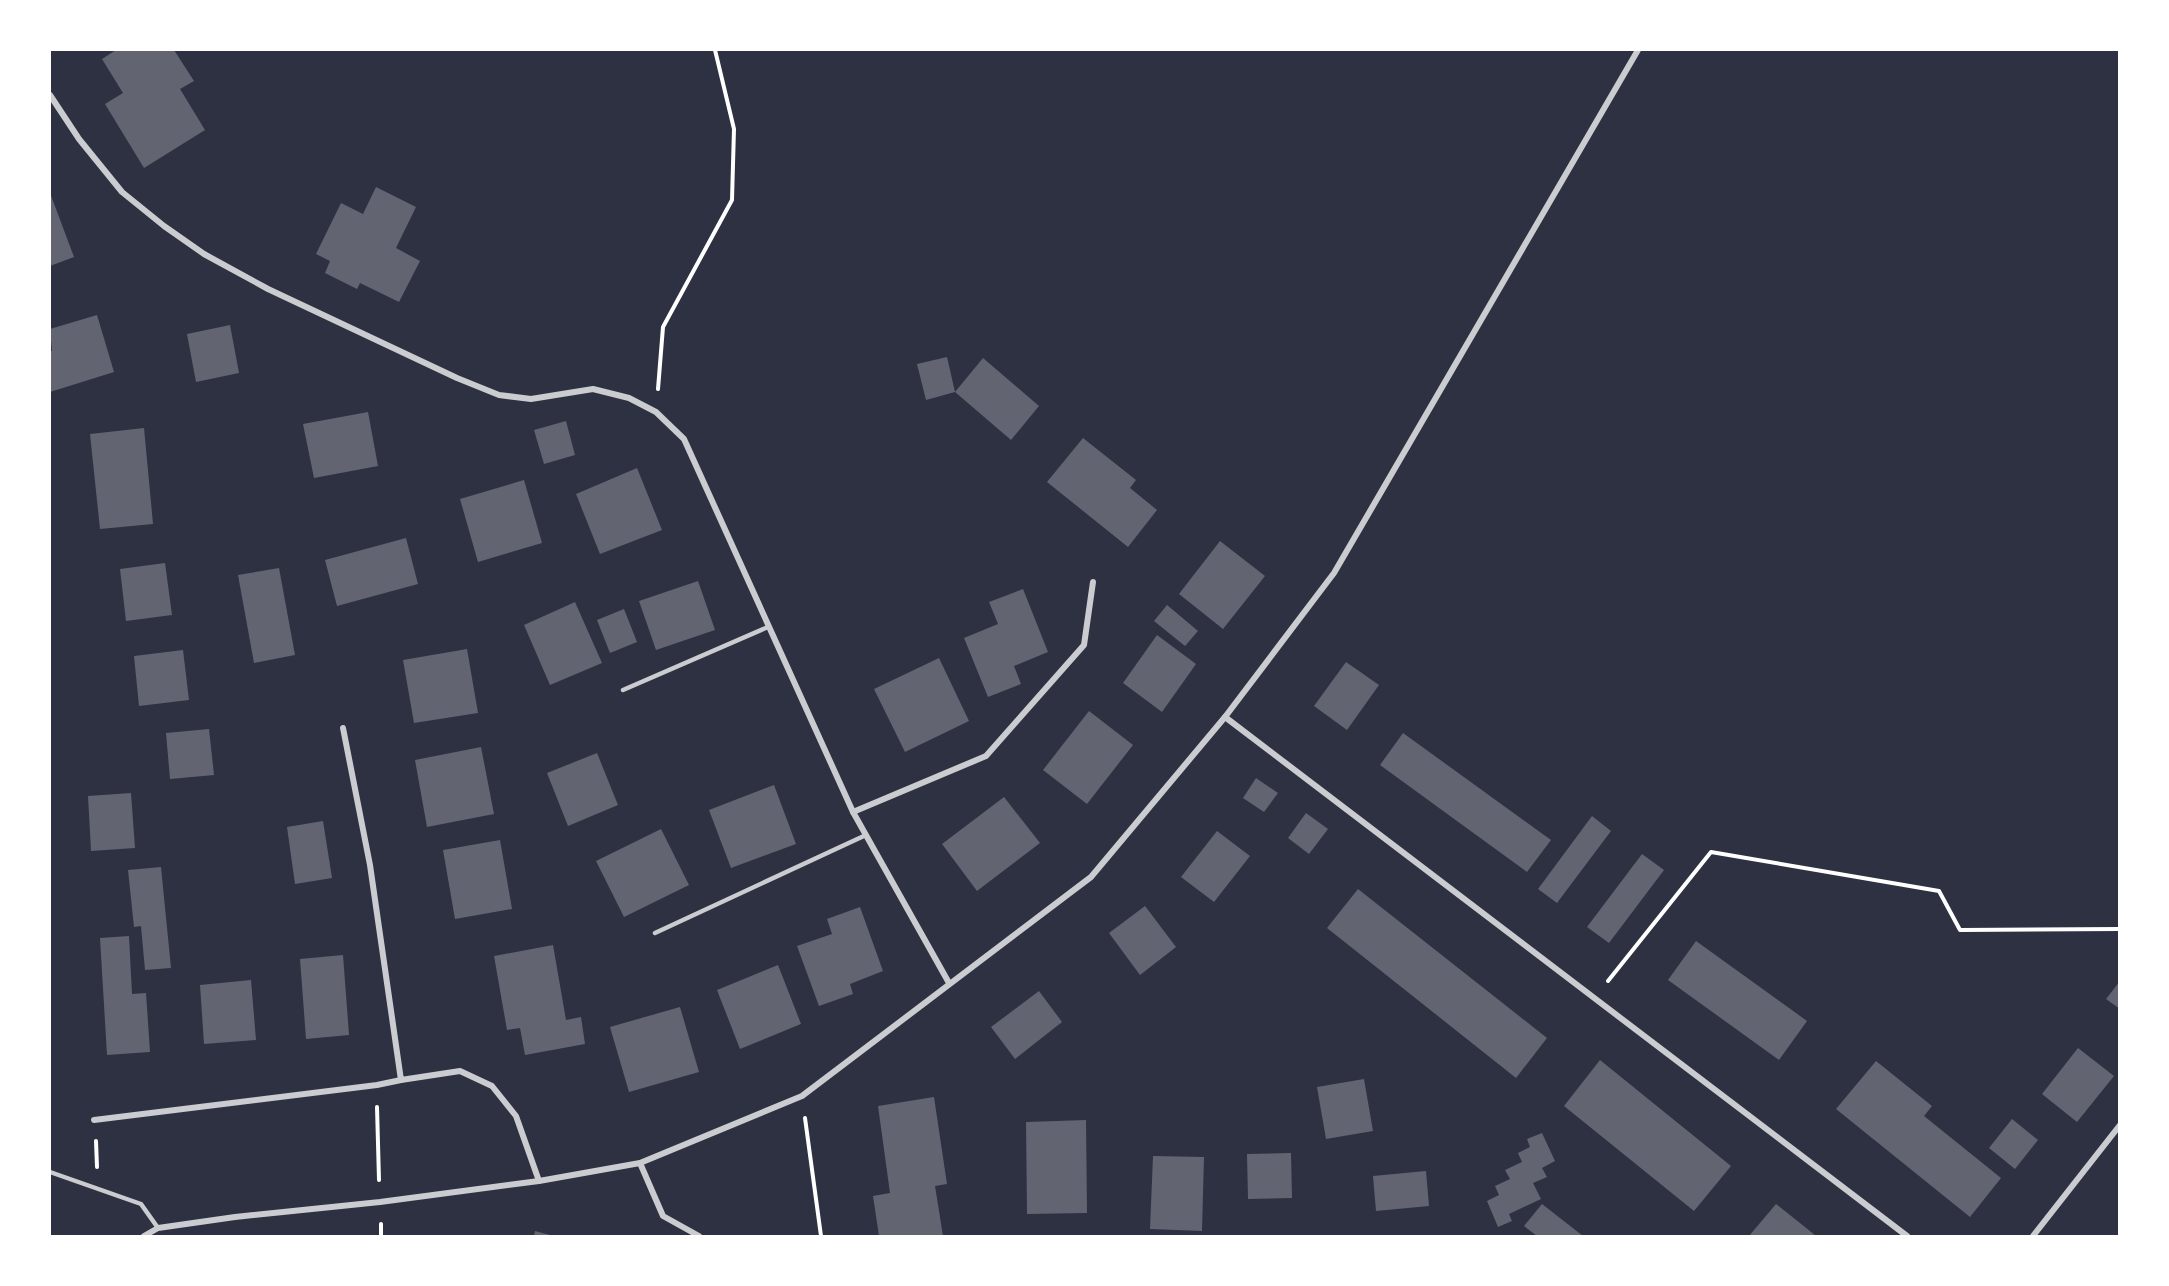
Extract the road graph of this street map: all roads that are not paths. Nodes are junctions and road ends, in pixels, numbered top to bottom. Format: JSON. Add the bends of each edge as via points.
{"nodes":[{"id":1,"x":1638,"y":50,"type":"edge"},
{"id":2,"x":50,"y":95,"type":"edge"},
{"id":3,"x":1093,"y":582,"type":"dead end"},
{"id":4,"x":768,"y":627,"type":"junction"},
{"id":5,"x":623,"y":690,"type":"dead end"},
{"id":6,"x":1225,"y":717,"type":"junction"},
{"id":7,"x":343,"y":728,"type":"dead end"},
{"id":8,"x":853,"y":812,"type":"junction"},
{"id":9,"x":866,"y":835,"type":"junction"},
{"id":10,"x":655,"y":933,"type":"dead end"},
{"id":11,"x":949,"y":983,"type":"junction"},
{"id":12,"x":401,"y":1080,"type":"junction"},
{"id":13,"x":94,"y":1120,"type":"road end"},
{"id":14,"x":2120,"y":1125,"type":"edge"},
{"id":15,"x":640,"y":1162,"type":"junction"},
{"id":16,"x":50,"y":1172,"type":"edge"},
{"id":17,"x":539,"y":1181,"type":"junction"},
{"id":18,"x":158,"y":1228,"type":"junction"},
{"id":19,"x":144,"y":1236,"type":"edge"},
{"id":20,"x":699,"y":1236,"type":"edge"},
{"id":21,"x":1907,"y":1236,"type":"edge"},
{"id":22,"x":2033,"y":1236,"type":"edge"}],
"edges":[{"from":1,"to":6,"type":"street","via":[[1334,573]]},
{"from":2,"to":4,"type":"street","via":[[122,192],[204,254],[268,289],[499,395],[531,399],[594,389],[629,398],[656,412],[684,439]]},
{"from":3,"to":8,"type":"street","via":[[1084,645],[986,756]]},
{"from":4,"to":5,"type":"lane"},
{"from":4,"to":8,"type":"street"},
{"from":6,"to":11,"type":"street","via":[[1090,877]]},
{"from":6,"to":21,"type":"street"},
{"from":7,"to":12,"type":"street","via":[[370,866]]},
{"from":8,"to":9,"type":"street"},
{"from":9,"to":10,"type":"lane"},
{"from":9,"to":11,"type":"street"},
{"from":11,"to":15,"type":"street","via":[[802,1096]]},
{"from":12,"to":13,"type":"street"},
{"from":12,"to":17,"type":"street","via":[[460,1071],[492,1086],[516,1116]]},
{"from":14,"to":22,"type":"street"},
{"from":15,"to":17,"type":"street"},
{"from":15,"to":20,"type":"street","via":[[663,1216]]},
{"from":16,"to":18,"type":"lane","via":[[141,1204]]},
{"from":17,"to":18,"type":"street"},
{"from":18,"to":19,"type":"street"}]}
